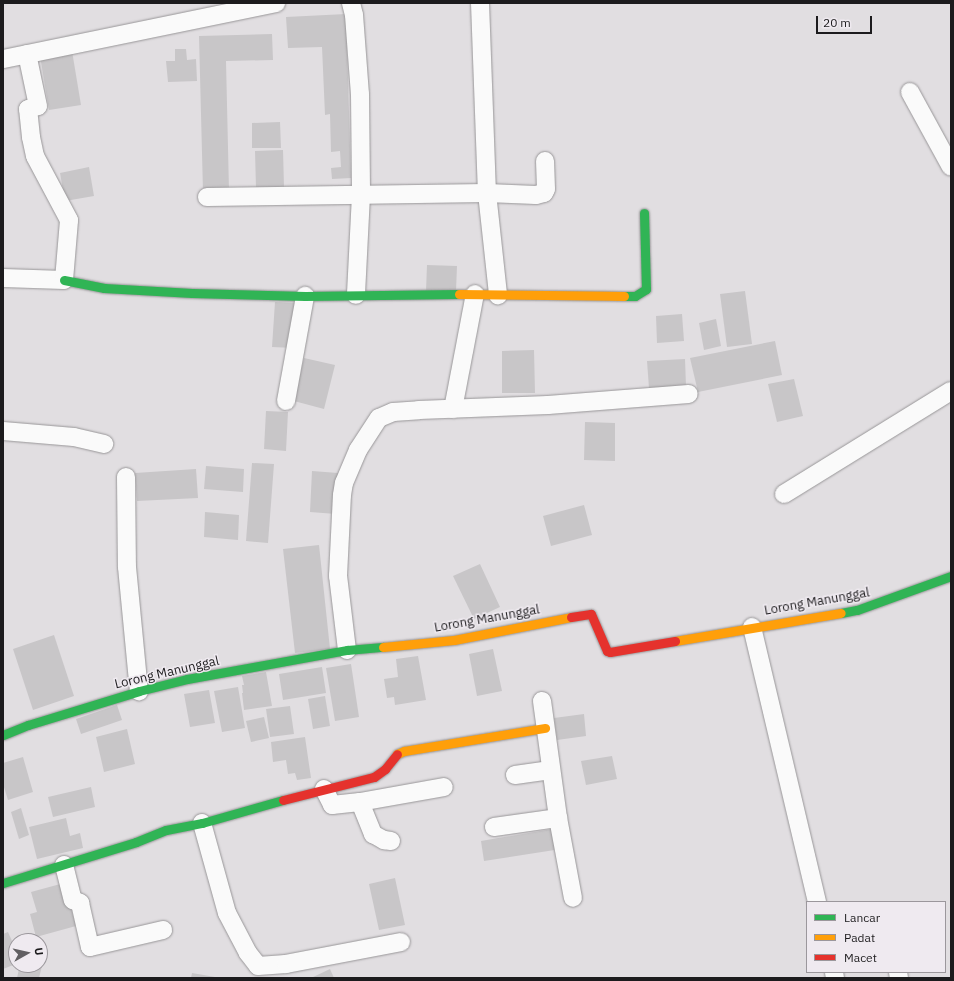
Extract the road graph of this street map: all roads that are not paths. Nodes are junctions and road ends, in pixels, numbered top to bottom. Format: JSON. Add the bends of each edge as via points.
{"nodes":[{"id":1,"x":276,"y":3,"type":"edge"},
{"id":2,"x":351,"y":3,"type":"edge"},
{"id":3,"x":480,"y":3,"type":"edge"},
{"id":4,"x":246,"y":6,"type":"edge"},
{"id":5,"x":27,"y":54,"type":"junction"},
{"id":6,"x":3,"y":59,"type":"edge"},
{"id":7,"x":910,"y":92,"type":"dead end"},
{"id":8,"x":545,"y":161,"type":"dead end"},
{"id":9,"x":951,"y":167,"type":"edge"},
{"id":10,"x":487,"y":193,"type":"junction"},
{"id":11,"x":361,"y":195,"type":"junction"},
{"id":12,"x":207,"y":197,"type":"dead end"},
{"id":13,"x":644,"y":213,"type":"dead end"},
{"id":14,"x":3,"y":278,"type":"edge"},
{"id":15,"x":64,"y":280,"type":"junction"},
{"id":16,"x":475,"y":294,"type":"junction"},
{"id":17,"x":356,"y":295,"type":"junction"},
{"id":18,"x":498,"y":295,"type":"junction"},
{"id":19,"x":305,"y":296,"type":"junction"},
{"id":20,"x":951,"y":391,"type":"edge"},
{"id":21,"x":689,"y":394,"type":"dead end"},
{"id":22,"x":286,"y":401,"type":"dead end"},
{"id":23,"x":453,"y":409,"type":"junction"},
{"id":24,"x":3,"y":431,"type":"edge"},
{"id":25,"x":104,"y":444,"type":"dead end"},
{"id":26,"x":126,"y":477,"type":"dead end"},
{"id":27,"x":784,"y":494,"type":"dead end"},
{"id":28,"x":951,"y":576,"type":"edge"},
{"id":29,"x":752,"y":626,"type":"junction"},
{"id":30,"x":347,"y":650,"type":"junction"},
{"id":31,"x":139,"y":691,"type":"junction"},
{"id":32,"x":542,"y":702,"type":"dead end"},
{"id":33,"x":545,"y":728,"type":"junction"},
{"id":34,"x":3,"y":735,"type":"edge"},
{"id":35,"x":551,"y":770,"type":"junction"},
{"id":36,"x":515,"y":776,"type":"dead end"},
{"id":37,"x":444,"y":787,"type":"dead end"},
{"id":38,"x":324,"y":789,"type":"junction"},
{"id":39,"x":360,"y":802,"type":"junction"},
{"id":40,"x":558,"y":818,"type":"junction"},
{"id":41,"x":202,"y":823,"type":"junction"},
{"id":42,"x":494,"y":827,"type":"dead end"},
{"id":43,"x":391,"y":841,"type":"dead end"},
{"id":44,"x":64,"y":865,"type":"junction"},
{"id":45,"x":3,"y":883,"type":"edge"},
{"id":46,"x":573,"y":898,"type":"dead end"},
{"id":47,"x":817,"y":901,"type":"edge"},
{"id":48,"x":163,"y":930,"type":"dead end"},
{"id":49,"x":401,"y":942,"type":"dead end"}],
"edges":[{"from":1,"to":4,"type":"street"},
{"from":2,"to":11,"type":"street","via":[[360,94]]},
{"from":3,"to":10,"type":"street"},
{"from":4,"to":5,"type":"street"},
{"from":5,"to":6,"type":"street"},
{"from":5,"to":15,"type":"street","via":[[38,106],[28,109],[34,150],[69,220]]},
{"from":7,"to":9,"type":"street"},
{"from":8,"to":10,"type":"street","via":[[547,184],[544,192],[536,195]]},
{"from":10,"to":11,"type":"street"},
{"from":10,"to":18,"type":"street"},
{"from":11,"to":12,"type":"street"},
{"from":11,"to":17,"type":"street"},
{"from":13,"to":18,"type":"street","via":[[646,289],[640,294]]},
{"from":14,"to":15,"type":"street"},
{"from":15,"to":19,"type":"street","via":[[104,288]]},
{"from":16,"to":17,"type":"street"},
{"from":16,"to":18,"type":"street"},
{"from":16,"to":23,"type":"street"},
{"from":17,"to":19,"type":"street"},
{"from":19,"to":22,"type":"street"},
{"from":20,"to":27,"type":"street"},
{"from":21,"to":23,"type":"street","via":[[548,405]]},
{"from":23,"to":30,"type":"street","via":[[384,415],[376,421],[358,450],[344,483],[340,531],[338,576]]},
{"from":24,"to":25,"type":"street","via":[[74,438]]},
{"from":26,"to":31,"type":"street","via":[[127,567]]},
{"from":28,"to":29,"type":"street","name":"Lorong Manunggal","via":[[857,610]]},
{"from":29,"to":30,"type":"street","name":"Lorong Manunggal","via":[[610,652],[606,650],[593,616],[588,614],[454,640]]},
{"from":29,"to":47,"type":"street"},
{"from":30,"to":31,"type":"street","name":"Lorong Manunggal","via":[[187,679]]},
{"from":31,"to":34,"type":"street","name":"Lorong Manunggal"},
{"from":32,"to":33,"type":"street"},
{"from":33,"to":35,"type":"street"},
{"from":33,"to":38,"type":"street","via":[[404,751],[395,756],[379,774]]},
{"from":35,"to":36,"type":"street"},
{"from":35,"to":40,"type":"street"},
{"from":37,"to":39,"type":"street"},
{"from":38,"to":39,"type":"street","via":[[332,805]]},
{"from":38,"to":41,"type":"street"},
{"from":39,"to":43,"type":"street","via":[[373,834]]},
{"from":40,"to":42,"type":"street"},
{"from":40,"to":46,"type":"street"},
{"from":41,"to":44,"type":"street","via":[[166,830]]},
{"from":41,"to":49,"type":"street","via":[[227,913],[250,957],[258,966],[286,964]]},
{"from":44,"to":45,"type":"street"},
{"from":44,"to":48,"type":"street","via":[[73,900],[80,903],[90,947]]}]}
